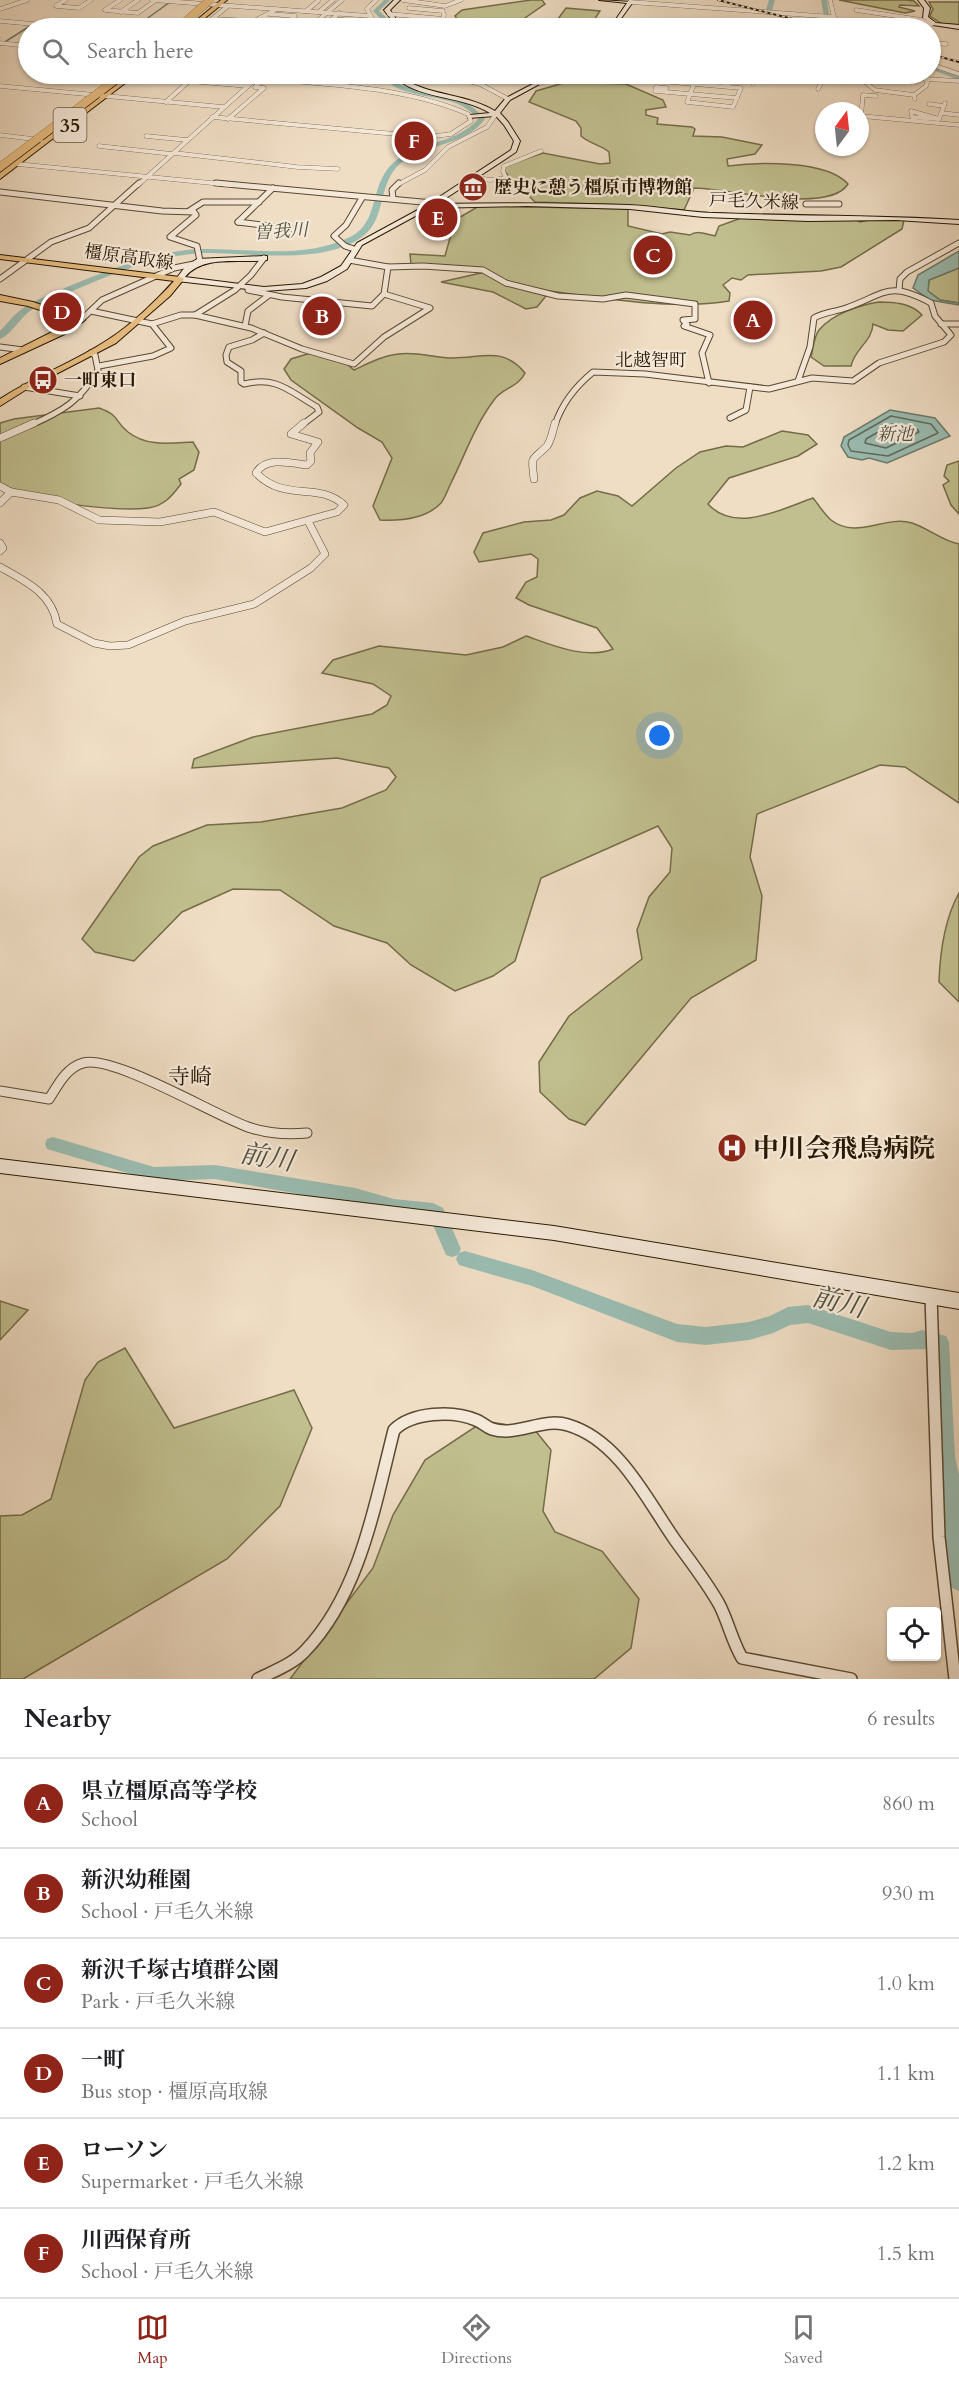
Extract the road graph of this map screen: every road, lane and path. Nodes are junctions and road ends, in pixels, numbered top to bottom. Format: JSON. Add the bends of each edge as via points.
{"nodes":[{"id":1,"x":27,"y":0,"type":"edge"},
{"id":2,"x":54,"y":0,"type":"edge"},
{"id":3,"x":91,"y":0,"type":"edge"},
{"id":4,"x":120,"y":0,"type":"edge"},
{"id":5,"x":138,"y":0,"type":"edge"},
{"id":6,"x":154,"y":0,"type":"edge"},
{"id":7,"x":210,"y":0,"type":"edge"},
{"id":8,"x":333,"y":0,"type":"edge"},
{"id":9,"x":342,"y":0,"type":"edge"},
{"id":10,"x":376,"y":0,"type":"edge"},
{"id":11,"x":397,"y":0,"type":"edge"},
{"id":12,"x":403,"y":0,"type":"edge"},
{"id":13,"x":450,"y":0,"type":"edge"},
{"id":14,"x":459,"y":0,"type":"edge"},
{"id":15,"x":602,"y":0,"type":"edge"},
{"id":16,"x":830,"y":0,"type":"edge"},
{"id":17,"x":62,"y":1,"type":"edge"},
{"id":18,"x":172,"y":1,"type":"edge"},
{"id":19,"x":318,"y":1,"type":"edge"},
{"id":20,"x":415,"y":1,"type":"edge"},
{"id":21,"x":924,"y":1,"type":"edge"},
{"id":22,"x":630,"y":2,"type":"junction"},
{"id":23,"x":226,"y":3,"type":"edge"},
{"id":24,"x":85,"y":4,"type":"junction"},
{"id":25,"x":218,"y":5,"type":"junction"},
{"id":26,"x":445,"y":6,"type":"junction"},
{"id":27,"x":244,"y":7,"type":"junction"},
{"id":28,"x":260,"y":8,"type":"junction"},
{"id":29,"x":333,"y":8,"type":"junction"},
{"id":30,"x":409,"y":8,"type":"junction"},
{"id":31,"x":0,"y":9,"type":"edge"},
{"id":32,"x":277,"y":9,"type":"junction"},
{"id":33,"x":367,"y":9,"type":"junction"},
{"id":34,"x":856,"y":10,"type":"dead end"},
{"id":35,"x":306,"y":11,"type":"junction"},
{"id":36,"x":320,"y":11,"type":"junction"},
{"id":37,"x":121,"y":12,"type":"junction"},
{"id":38,"x":328,"y":12,"type":"junction"},
{"id":39,"x":388,"y":12,"type":"junction"},
{"id":40,"x":406,"y":12,"type":"junction"},
{"id":41,"x":339,"y":13,"type":"junction"},
{"id":42,"x":270,"y":14,"type":"junction"},
{"id":43,"x":444,"y":14,"type":"junction"},
{"id":44,"x":879,"y":14,"type":"junction"},
{"id":45,"x":370,"y":16,"type":"joint"},
{"id":46,"x":833,"y":17,"type":"joint"},
{"id":47,"x":189,"y":18,"type":"edge"},
{"id":48,"x":202,"y":18,"type":"edge"},
{"id":49,"x":213,"y":18,"type":"edge"},
{"id":50,"x":231,"y":18,"type":"edge"},
{"id":51,"x":250,"y":18,"type":"edge"},
{"id":52,"x":265,"y":18,"type":"edge"},
{"id":53,"x":292,"y":18,"type":"edge"},
{"id":54,"x":321,"y":18,"type":"edge"},
{"id":55,"x":334,"y":18,"type":"edge"},
{"id":56,"x":392,"y":18,"type":"edge"},
{"id":57,"x":442,"y":18,"type":"edge"},
{"id":58,"x":619,"y":18,"type":"edge"},
{"id":59,"x":879,"y":18,"type":"edge"},
{"id":60,"x":908,"y":18,"type":"edge"},
{"id":61,"x":926,"y":18,"type":"edge"},
{"id":62,"x":2,"y":23,"type":"edge"},
{"id":63,"x":18,"y":24,"type":"edge"},
{"id":64,"x":941,"y":26,"type":"edge"},
{"id":65,"x":959,"y":27,"type":"edge"},
{"id":66,"x":2,"y":43,"type":"edge"},
{"id":67,"x":941,"y":44,"type":"edge"},
{"id":68,"x":946,"y":44,"type":"dead end"},
{"id":69,"x":18,"y":45,"type":"edge"},
{"id":70,"x":941,"y":68,"type":"edge"},
{"id":71,"x":959,"y":74,"type":"edge"},
{"id":72,"x":941,"y":80,"type":"edge"},
{"id":73,"x":959,"y":81,"type":"edge"},
{"id":74,"x":111,"y":84,"type":"edge"},
{"id":75,"x":122,"y":84,"type":"edge"},
{"id":76,"x":186,"y":84,"type":"edge"},
{"id":77,"x":224,"y":84,"type":"edge"},
{"id":78,"x":250,"y":84,"type":"edge"},
{"id":79,"x":257,"y":84,"type":"edge"},
{"id":80,"x":319,"y":84,"type":"edge"},
{"id":81,"x":409,"y":84,"type":"edge"},
{"id":82,"x":480,"y":84,"type":"edge"},
{"id":83,"x":539,"y":84,"type":"edge"},
{"id":84,"x":694,"y":84,"type":"edge"},
{"id":85,"x":723,"y":84,"type":"edge"},
{"id":86,"x":821,"y":84,"type":"edge"},
{"id":87,"x":868,"y":84,"type":"edge"},
{"id":88,"x":927,"y":84,"type":"edge"},
{"id":89,"x":0,"y":86,"type":"edge"},
{"id":90,"x":248,"y":86,"type":"junction"},
{"id":91,"x":818,"y":89,"type":"dead end"},
{"id":92,"x":875,"y":90,"type":"junction"},
{"id":93,"x":690,"y":94,"type":"junction"},
{"id":94,"x":107,"y":96,"type":"junction"},
{"id":95,"x":876,"y":96,"type":"junction"},
{"id":96,"x":670,"y":98,"type":"dead end"},
{"id":97,"x":737,"y":98,"type":"junction"},
{"id":98,"x":508,"y":99,"type":"junction"},
{"id":99,"x":166,"y":102,"type":"junction"},
{"id":100,"x":882,"y":102,"type":"dead end"},
{"id":101,"x":929,"y":104,"type":"dead end"},
{"id":102,"x":959,"y":104,"type":"edge"},
{"id":103,"x":223,"y":107,"type":"junction"},
{"id":104,"x":942,"y":113,"type":"junction"},
{"id":105,"x":494,"y":115,"type":"junction"},
{"id":106,"x":957,"y":115,"type":"edge"},
{"id":107,"x":212,"y":117,"type":"junction"},
{"id":108,"x":471,"y":117,"type":"junction"},
{"id":109,"x":228,"y":119,"type":"junction"},
{"id":110,"x":939,"y":119,"type":"junction"},
{"id":111,"x":952,"y":124,"type":"junction"},
{"id":112,"x":959,"y":125,"type":"edge"},
{"id":113,"x":0,"y":135,"type":"edge"},
{"id":114,"x":146,"y":136,"type":"dead end"},
{"id":115,"x":187,"y":140,"type":"junction"},
{"id":116,"x":49,"y":141,"type":"junction"},
{"id":117,"x":99,"y":146,"type":"dead end"},
{"id":118,"x":541,"y":151,"type":"dead end"},
{"id":119,"x":173,"y":154,"type":"junction"},
{"id":120,"x":17,"y":164,"type":"junction"},
{"id":121,"x":338,"y":169,"type":"dead end"},
{"id":122,"x":1,"y":174,"type":"edge"},
{"id":123,"x":147,"y":177,"type":"junction"},
{"id":124,"x":474,"y":177,"type":"junction"},
{"id":125,"x":273,"y":188,"type":"junction"},
{"id":126,"x":0,"y":192,"type":"edge"},
{"id":127,"x":391,"y":198,"type":"junction"},
{"id":128,"x":365,"y":199,"type":"junction"},
{"id":129,"x":259,"y":202,"type":"junction"},
{"id":130,"x":85,"y":203,"type":"junction"},
{"id":131,"x":839,"y":204,"type":"dead end"},
{"id":132,"x":431,"y":205,"type":"junction"},
{"id":133,"x":114,"y":206,"type":"junction"},
{"id":134,"x":80,"y":207,"type":"dead end"},
{"id":135,"x":189,"y":211,"type":"junction"},
{"id":136,"x":808,"y":219,"type":"junction"},
{"id":137,"x":959,"y":222,"type":"edge"},
{"id":138,"x":301,"y":230,"type":"dead end"},
{"id":139,"x":958,"y":244,"type":"edge"},
{"id":140,"x":354,"y":249,"type":"junction"},
{"id":141,"x":0,"y":257,"type":"edge"},
{"id":142,"x":264,"y":258,"type":"joint"},
{"id":143,"x":25,"y":260,"type":"junction"},
{"id":144,"x":197,"y":260,"type":"junction"},
{"id":145,"x":349,"y":260,"type":"junction"},
{"id":146,"x":388,"y":267,"type":"junction"},
{"id":147,"x":154,"y":277,"type":"junction"},
{"id":148,"x":0,"y":279,"type":"edge"},
{"id":149,"x":180,"y":279,"type":"junction"},
{"id":150,"x":237,"y":286,"type":"junction"},
{"id":151,"x":248,"y":288,"type":"junction"},
{"id":152,"x":900,"y":290,"type":"junction"},
{"id":153,"x":384,"y":294,"type":"junction"},
{"id":154,"x":269,"y":295,"type":"junction"},
{"id":155,"x":0,"y":298,"type":"edge"},
{"id":156,"x":91,"y":311,"type":"junction"},
{"id":157,"x":195,"y":315,"type":"junction"},
{"id":158,"x":81,"y":320,"type":"junction"},
{"id":159,"x":138,"y":320,"type":"junction"},
{"id":160,"x":152,"y":324,"type":"junction"},
{"id":161,"x":941,"y":324,"type":"junction"},
{"id":162,"x":959,"y":324,"type":"edge"},
{"id":163,"x":245,"y":326,"type":"junction"},
{"id":164,"x":264,"y":333,"type":"junction"},
{"id":165,"x":0,"y":347,"type":"edge"},
{"id":166,"x":23,"y":350,"type":"junction"},
{"id":167,"x":91,"y":352,"type":"junction"},
{"id":168,"x":0,"y":361,"type":"edge"},
{"id":169,"x":99,"y":366,"type":"junction"},
{"id":170,"x":798,"y":381,"type":"junction"},
{"id":171,"x":709,"y":383,"type":"junction"},
{"id":172,"x":24,"y":387,"type":"junction"},
{"id":173,"x":750,"y":387,"type":"junction"},
{"id":174,"x":80,"y":396,"type":"junction"},
{"id":175,"x":0,"y":403,"type":"edge"},
{"id":176,"x":730,"y":418,"type":"dead end"},
{"id":177,"x":0,"y":438,"type":"edge"},
{"id":178,"x":534,"y":479,"type":"dead end"},
{"id":179,"x":0,"y":486,"type":"edge"},
{"id":180,"x":11,"y":492,"type":"junction"},
{"id":181,"x":0,"y":503,"type":"edge"},
{"id":182,"x":308,"y":521,"type":"junction"},
{"id":183,"x":0,"y":543,"type":"edge"},
{"id":184,"x":0,"y":551,"type":"edge"},
{"id":185,"x":0,"y":567,"type":"edge"},
{"id":186,"x":0,"y":1091,"type":"edge"},
{"id":187,"x":307,"y":1133,"type":"dead end"},
{"id":188,"x":0,"y":1166,"type":"edge"},
{"id":189,"x":931,"y":1296,"type":"junction"},
{"id":190,"x":959,"y":1301,"type":"edge"},
{"id":191,"x":258,"y":1679,"type":"edge"},
{"id":192,"x":850,"y":1679,"type":"edge"},
{"id":193,"x":955,"y":1679,"type":"edge"}],
"edges":[{"from":1,"to":31,"type":"street"},
{"from":2,"to":17,"type":"street"},
{"from":3,"to":24,"type":"street"},
{"from":4,"to":37,"type":"street","via":[[105,10]]},
{"from":5,"to":37,"type":"street"},
{"from":6,"to":18,"type":"street"},
{"from":6,"to":37,"type":"street","via":[[138,13]]},
{"from":7,"to":47,"type":"highway","bridge":true},
{"from":8,"to":36,"type":"street"},
{"from":9,"to":29,"type":"street"},
{"from":10,"to":33,"type":"street"},
{"from":11,"to":39,"type":"street"},
{"from":12,"to":20,"type":"street"},
{"from":13,"to":14,"type":"street"},
{"from":14,"to":26,"type":"street"},
{"from":15,"to":22,"type":"street"},
{"from":16,"to":46,"type":"street"},
{"from":17,"to":24,"type":"street"},
{"from":17,"to":24,"type":"street","via":[[56,6],[79,8]]},
{"from":18,"to":25,"type":"street"},
{"from":19,"to":35,"type":"street"},
{"from":20,"to":26,"type":"street"},
{"from":20,"to":30,"type":"street"},
{"from":21,"to":61,"type":"street"},
{"from":22,"to":46,"type":"street"},
{"from":22,"to":58,"type":"street"},
{"from":23,"to":25,"type":"main road"},
{"from":23,"to":27,"type":"street"},
{"from":23,"to":49,"type":"street"},
{"from":25,"to":48,"type":"main road"},
{"from":26,"to":43,"type":"street"},
{"from":27,"to":28,"type":"street"},
{"from":27,"to":50,"type":"street"},
{"from":28,"to":32,"type":"street"},
{"from":28,"to":51,"type":"street"},
{"from":29,"to":33,"type":"street"},
{"from":29,"to":38,"type":"street"},
{"from":30,"to":40,"type":"street"},
{"from":30,"to":43,"type":"street"},
{"from":32,"to":35,"type":"street"},
{"from":32,"to":42,"type":"street"},
{"from":33,"to":45,"type":"street"},
{"from":34,"to":44,"type":"street"},
{"from":35,"to":36,"type":"street"},
{"from":36,"to":38,"type":"street"},
{"from":38,"to":41,"type":"street"},
{"from":38,"to":54,"type":"street"},
{"from":39,"to":40,"type":"street"},
{"from":39,"to":43,"type":"street"},
{"from":39,"to":56,"type":"street"},
{"from":40,"to":43,"type":"street"},
{"from":41,"to":45,"type":"street"},
{"from":41,"to":55,"type":"street"},
{"from":42,"to":52,"type":"street"},
{"from":42,"to":53,"type":"street","via":[[295,16]]},
{"from":43,"to":57,"type":"street"},
{"from":44,"to":59,"type":"street"},
{"from":44,"to":60,"type":"street"},
{"from":62,"to":63,"type":"street"},
{"from":64,"to":65,"type":"street"},
{"from":66,"to":69,"type":"street"},
{"from":67,"to":68,"type":"street"},
{"from":70,"to":71,"type":"street"},
{"from":72,"to":73,"type":"street"},
{"from":74,"to":122,"type":"highway","bridge":true},
{"from":75,"to":94,"type":"main road","number":"35"},
{"from":76,"to":99,"type":"street"},
{"from":77,"to":90,"type":"street"},
{"from":78,"to":90,"type":"street"},
{"from":79,"to":109,"type":"street","via":[[255,87],[264,87]]},
{"from":80,"to":108,"type":"street","via":[[383,91],[455,107]]},
{"from":81,"to":105,"type":"street","via":[[467,100]]},
{"from":82,"to":98,"type":"street"},
{"from":83,"to":98,"type":"street"},
{"from":84,"to":93,"type":"street"},
{"from":85,"to":97,"type":"street","via":[[741,88]]},
{"from":86,"to":91,"type":"street"},
{"from":87,"to":92,"type":"street"},
{"from":88,"to":92,"type":"street","via":[[914,97]]},
{"from":89,"to":94,"type":"street"},
{"from":90,"to":103,"type":"street"},
{"from":92,"to":95,"type":"street"},
{"from":93,"to":93,"type":"street","via":[[655,91],[656,87]]},
{"from":93,"to":96,"type":"street"},
{"from":93,"to":97,"type":"street"},
{"from":93,"to":97,"type":"street"},
{"from":94,"to":99,"type":"street"},
{"from":94,"to":116,"type":"main road","number":"35"},
{"from":95,"to":100,"type":"street","via":[[876,101]]},
{"from":95,"to":111,"type":"street","via":[[863,95],[861,116]]},
{"from":98,"to":105,"type":"street"},
{"from":99,"to":103,"type":"street"},
{"from":101,"to":104,"type":"street","via":[[944,104]]},
{"from":102,"to":106,"type":"street"},
{"from":103,"to":107,"type":"street"},
{"from":104,"to":106,"type":"street"},
{"from":104,"to":110,"type":"street"},
{"from":105,"to":108,"type":"street"},
{"from":105,"to":124,"type":"street","via":[[510,129],[516,146]]},
{"from":105,"to":127,"type":"street","via":[[487,127],[448,147],[424,170],[400,182],[392,190]]},
{"from":107,"to":109,"type":"street"},
{"from":107,"to":115,"type":"street"},
{"from":108,"to":109,"type":"street","via":[[468,125],[451,134],[428,137]]},
{"from":110,"to":110,"type":"street","via":[[912,117],[911,111],[925,115]]},
{"from":110,"to":111,"type":"street"},
{"from":111,"to":112,"type":"street"},
{"from":113,"to":116,"type":"street"},
{"from":114,"to":115,"type":"street"},
{"from":115,"to":119,"type":"street"},
{"from":116,"to":120,"type":"main road","number":"35"},
{"from":117,"to":119,"type":"street"},
{"from":118,"to":124,"type":"street","via":[[504,166],[506,177],[502,179]]},
{"from":119,"to":121,"type":"street"},
{"from":119,"to":123,"type":"street"},
{"from":120,"to":122,"type":"main road","number":"35"},
{"from":120,"to":123,"type":"street"},
{"from":123,"to":125,"type":"street"},
{"from":123,"to":133,"type":"street"},
{"from":124,"to":132,"type":"street"},
{"from":125,"to":128,"type":"street"},
{"from":125,"to":129,"type":"street"},
{"from":126,"to":130,"type":"street"},
{"from":127,"to":128,"type":"street"},
{"from":127,"to":132,"type":"street"},
{"from":128,"to":140,"type":"street","via":[[334,236]]},
{"from":129,"to":135,"type":"street","via":[[203,202]]},
{"from":129,"to":138,"type":"street","via":[[238,222]]},
{"from":130,"to":133,"type":"street"},
{"from":130,"to":134,"type":"street"},
{"from":131,"to":136,"type":"street","via":[[806,201]]},
{"from":132,"to":136,"type":"street","name":"戸毛久米線","via":[[630,207],[703,215]]},
{"from":132,"to":140,"type":"street","name":"戸毛久米線"},
{"from":133,"to":135,"type":"street"},
{"from":133,"to":143,"type":"street","via":[[89,228],[51,242]]},
{"from":135,"to":144,"type":"street","via":[[196,215],[170,237],[197,247]]},
{"from":136,"to":137,"type":"street","name":"戸毛久米線"},
{"from":139,"to":152,"type":"street","via":[[907,278]]},
{"from":140,"to":145,"type":"street"},
{"from":141,"to":143,"type":"main road","name":"橿原高取線"},
{"from":142,"to":144,"type":"street"},
{"from":142,"to":150,"type":"street","via":[[254,273]]},
{"from":143,"to":147,"type":"main road","name":"橿原高取線"},
{"from":143,"to":148,"type":"street"},
{"from":144,"to":147,"type":"street"},
{"from":144,"to":149,"type":"street"},
{"from":145,"to":146,"type":"street"},
{"from":145,"to":151,"type":"street","via":[[337,273],[315,282],[278,289]]},
{"from":146,"to":153,"type":"street"},
{"from":146,"to":171,"type":"street","via":[[483,270],[509,285],[548,295],[604,299],[622,295],[695,304],[695,319],[683,320],[687,324],[684,326],[710,335],[701,361]]},
{"from":147,"to":149,"type":"main road","name":"橿原高取線"},
{"from":147,"to":156,"type":"street","via":[[102,300]]},
{"from":149,"to":150,"type":"street"},
{"from":149,"to":159,"type":"main road","name":"橿原高取線"},
{"from":150,"to":151,"type":"street"},
{"from":150,"to":157,"type":"street"},
{"from":151,"to":154,"type":"street"},
{"from":152,"to":161,"type":"street","via":[[931,303]]},
{"from":152,"to":170,"type":"street","via":[[868,296],[847,308],[823,312],[814,318],[810,347]]},
{"from":153,"to":154,"type":"street","via":[[372,306]]},
{"from":153,"to":164,"type":"street","via":[[430,308],[384,337],[354,364]]},
{"from":154,"to":163,"type":"street","via":[[248,311]]},
{"from":155,"to":158,"type":"main road"},
{"from":156,"to":158,"type":"street"},
{"from":156,"to":159,"type":"street"},
{"from":157,"to":160,"type":"street"},
{"from":157,"to":163,"type":"street"},
{"from":158,"to":166,"type":"main road"},
{"from":159,"to":160,"type":"street"},
{"from":159,"to":167,"type":"main road","name":"橿原高取線"},
{"from":160,"to":169,"type":"street","via":[[171,348],[153,356]]},
{"from":161,"to":162,"type":"street"},
{"from":161,"to":170,"type":"street","via":[[951,335],[944,342],[879,363],[853,381]]},
{"from":163,"to":164,"type":"street"},
{"from":164,"to":182,"type":"street","via":[[230,347],[227,362],[241,371],[241,382],[271,381],[317,407],[317,415],[291,432],[292,436],[318,442],[310,453],[309,463],[275,461],[256,472],[272,489],[328,495],[344,505],[337,512]]},
{"from":165,"to":166,"type":"street"},
{"from":166,"to":168,"type":"main road"},
{"from":167,"to":169,"type":"street"},
{"from":167,"to":172,"type":"main road","name":"橿原高取線"},
{"from":169,"to":174,"type":"street"},
{"from":170,"to":173,"type":"street","via":[[778,388]]},
{"from":171,"to":173,"type":"street"},
{"from":171,"to":178,"type":"street","via":[[593,372],[577,385],[558,415],[548,445],[536,453],[532,462]]},
{"from":172,"to":174,"type":"street"},
{"from":172,"to":175,"type":"main road","name":"橿原高取線"},
{"from":173,"to":176,"type":"street","via":[[746,410]]},
{"from":174,"to":177,"type":"street","via":[[53,416]]},
{"from":179,"to":180,"type":"street"},
{"from":180,"to":181,"type":"street"},
{"from":180,"to":182,"type":"street","via":[[59,500],[99,520],[160,522],[214,512],[265,532]]},
{"from":182,"to":185,"type":"street","via":[[325,554],[311,568],[254,604],[185,621],[128,645],[94,643],[57,624],[57,615],[45,596]]},
{"from":183,"to":184,"type":"street"},
{"from":186,"to":187,"type":"street","via":[[49,1099],[75,1065],[88,1061],[129,1071],[237,1123],[272,1134]]},
{"from":188,"to":189,"type":"street","via":[[641,1246]]},
{"from":189,"to":190,"type":"street"},
{"from":189,"to":193,"type":"street","via":[[939,1537]]},
{"from":191,"to":192,"type":"street","via":[[303,1653],[319,1635],[338,1601],[358,1556],[394,1430],[411,1418],[461,1417],[504,1431],[553,1422],[590,1436],[633,1478],[702,1577],[723,1612],[742,1658]]}]}
